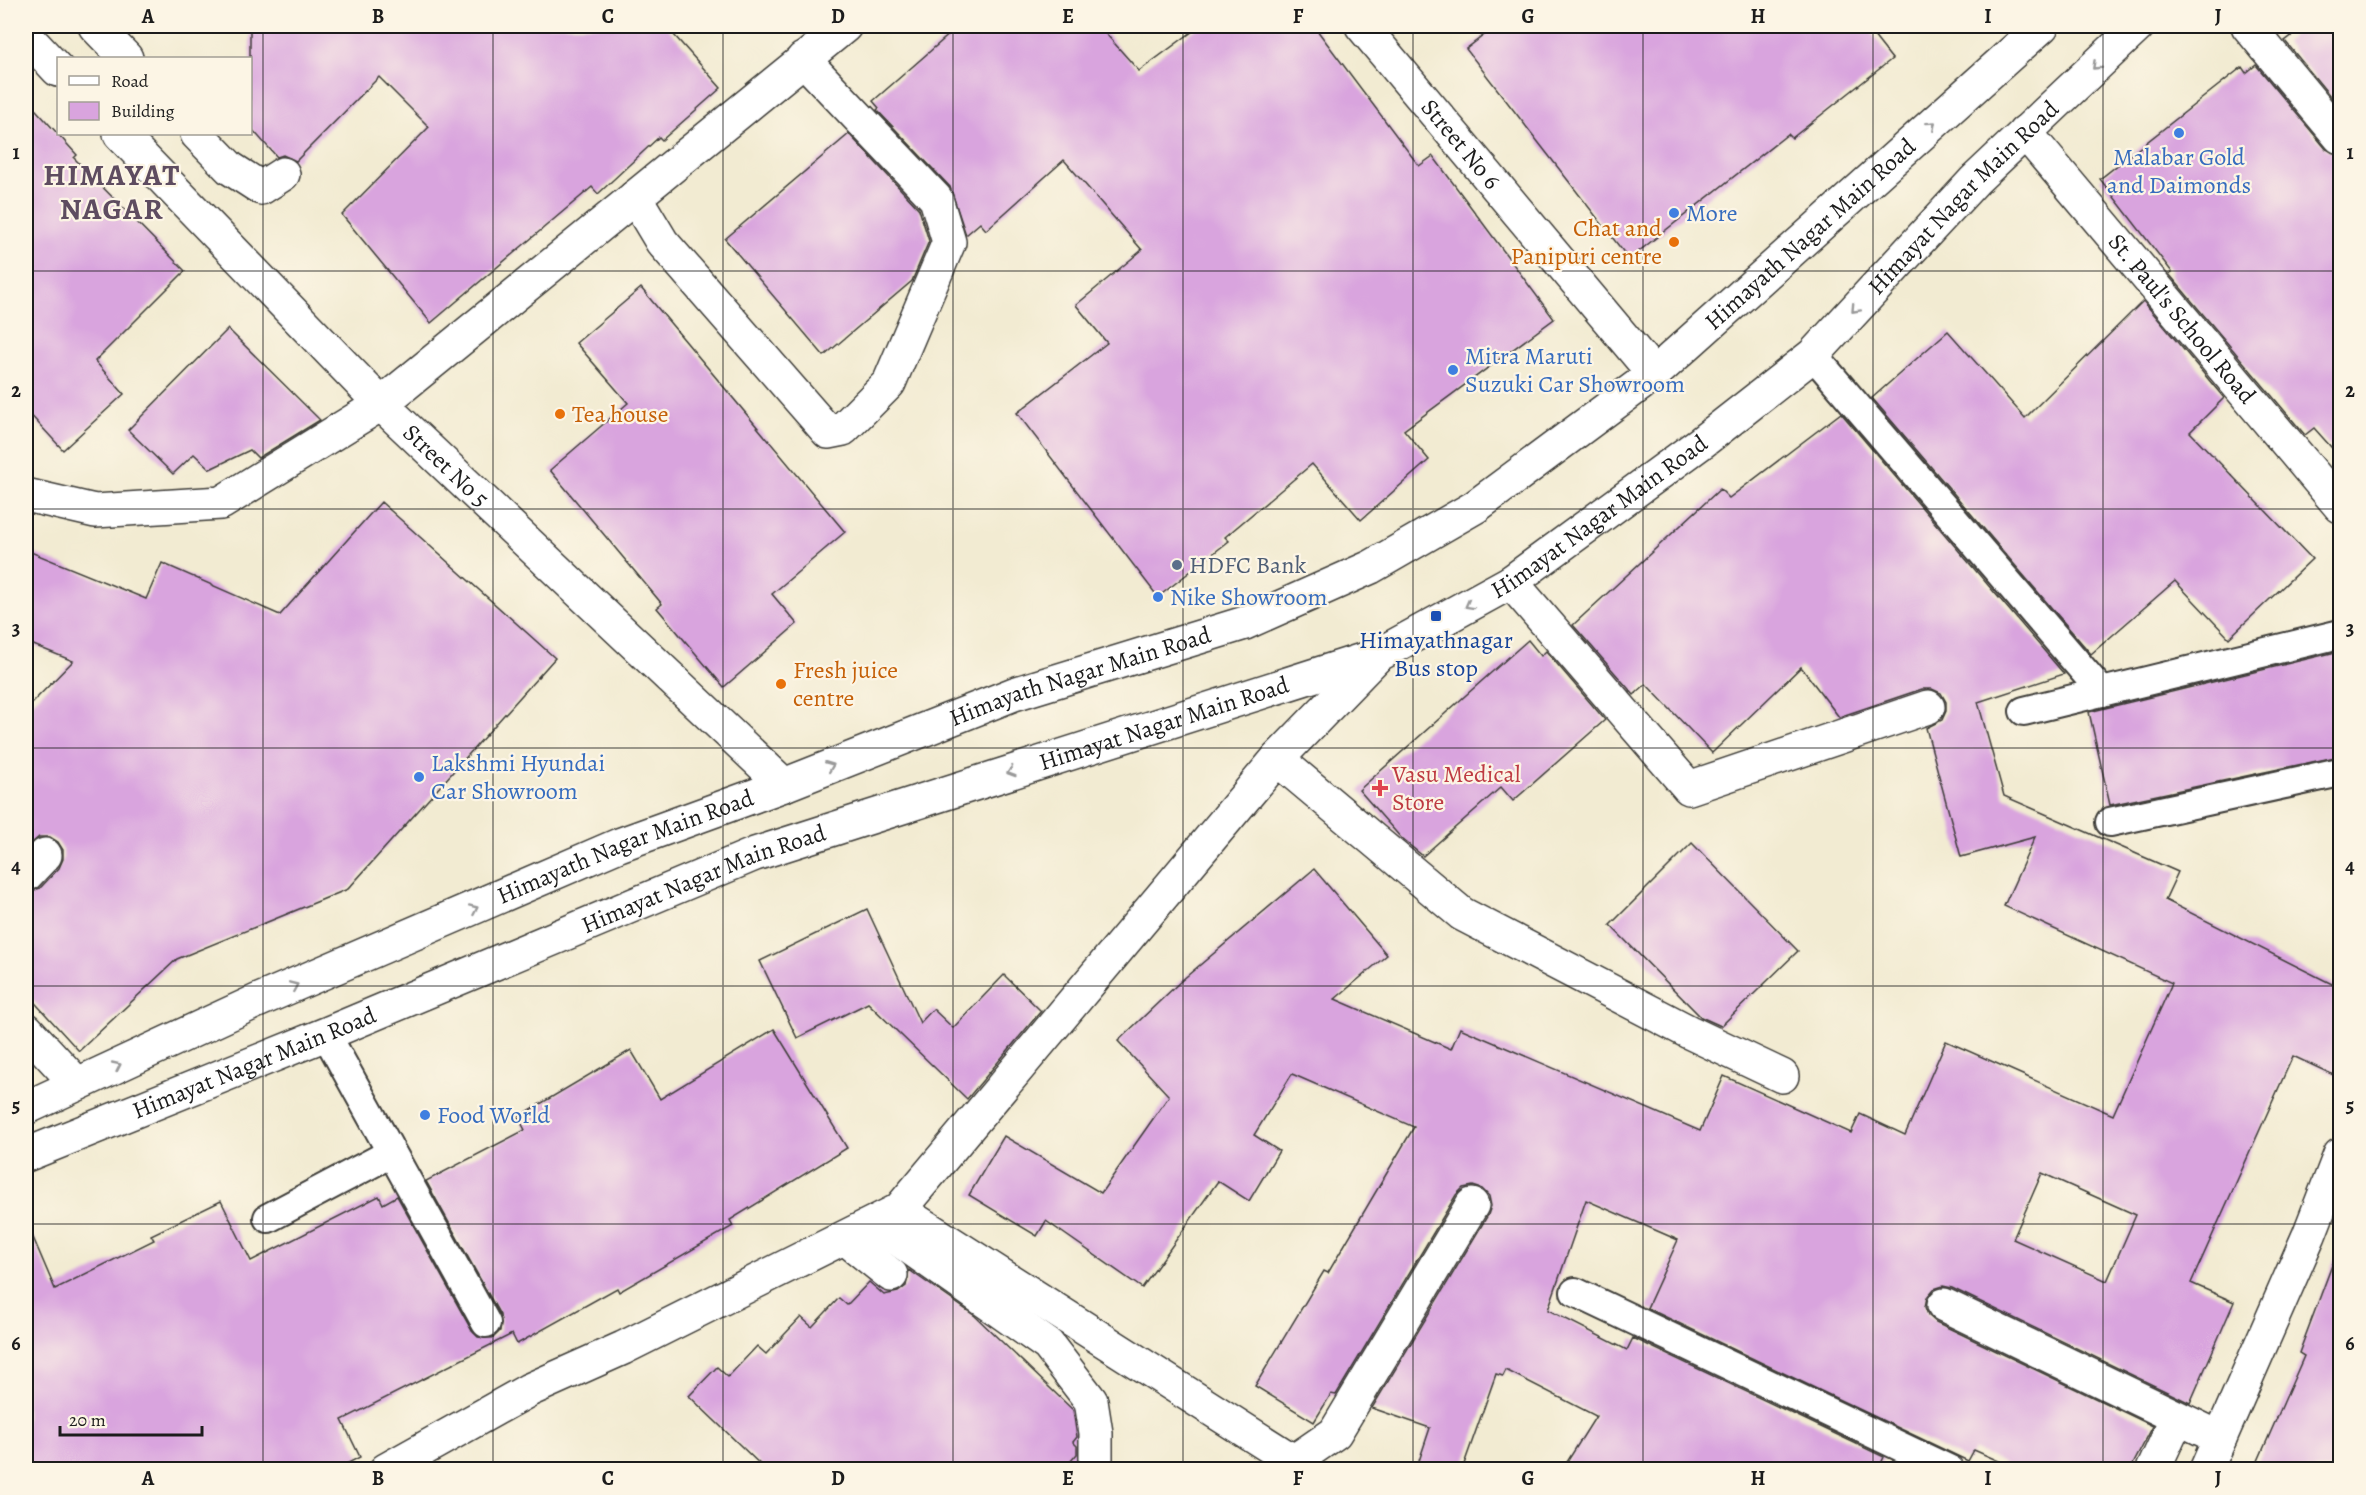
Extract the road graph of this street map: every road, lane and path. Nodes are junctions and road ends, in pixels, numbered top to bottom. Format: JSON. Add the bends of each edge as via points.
{"nodes":[{"id":1,"x":95,"y":26,"type":"edge"},
{"id":2,"x":845,"y":26,"type":"edge"},
{"id":3,"x":1362,"y":26,"type":"edge"},
{"id":4,"x":2042,"y":26,"type":"edge"},
{"id":5,"x":2138,"y":26,"type":"edge"},
{"id":6,"x":2248,"y":26,"type":"edge"},
{"id":7,"x":26,"y":36,"type":"edge"},
{"id":8,"x":125,"y":57,"type":"edge"},
{"id":9,"x":803,"y":59,"type":"junction"},
{"id":10,"x":57,"y":69,"type":"edge"},
{"id":11,"x":2025,"y":132,"type":"junction"},
{"id":12,"x":198,"y":135,"type":"edge"},
{"id":13,"x":127,"y":136,"type":"edge"},
{"id":14,"x":2340,"y":137,"type":"edge"},
{"id":15,"x":283,"y":174,"type":"dead end"},
{"id":16,"x":635,"y":197,"type":"junction"},
{"id":17,"x":1813,"y":355,"type":"junction"},
{"id":18,"x":1654,"y":374,"type":"junction"},
{"id":19,"x":381,"y":404,"type":"junction"},
{"id":20,"x":26,"y":495,"type":"edge"},
{"id":21,"x":2340,"y":506,"type":"edge"},
{"id":22,"x":1511,"y":582,"type":"junction"},
{"id":23,"x":2340,"y":634,"type":"edge"},
{"id":24,"x":1378,"y":655,"type":"junction"},
{"id":25,"x":2102,"y":692,"type":"junction"},
{"id":26,"x":1928,"y":707,"type":"dead end"},
{"id":27,"x":2024,"y":711,"type":"dead end"},
{"id":28,"x":1277,"y":759,"type":"junction"},
{"id":29,"x":2340,"y":772,"type":"edge"},
{"id":30,"x":784,"y":785,"type":"junction"},
{"id":31,"x":2110,"y":822,"type":"dead end"},
{"id":32,"x":26,"y":1029,"type":"edge"},
{"id":33,"x":326,"y":1034,"type":"junction"},
{"id":34,"x":1782,"y":1076,"type":"dead end"},
{"id":35,"x":77,"y":1084,"type":"junction"},
{"id":36,"x":26,"y":1108,"type":"edge"},
{"id":37,"x":391,"y":1153,"type":"junction"},
{"id":38,"x":26,"y":1155,"type":"edge"},
{"id":39,"x":2340,"y":1155,"type":"edge"},
{"id":40,"x":1472,"y":1205,"type":"dead end"},
{"id":41,"x":887,"y":1216,"type":"junction"},
{"id":42,"x":268,"y":1218,"type":"dead end"},
{"id":43,"x":845,"y":1238,"type":"junction"},
{"id":44,"x":891,"y":1275,"type":"dead end"},
{"id":45,"x":1575,"y":1292,"type":"dead end"},
{"id":46,"x":1944,"y":1305,"type":"dead end"},
{"id":47,"x":486,"y":1323,"type":"dead end"},
{"id":48,"x":2177,"y":1418,"type":"junction"},
{"id":49,"x":2220,"y":1438,"type":"junction"},
{"id":50,"x":1300,"y":1466,"type":"edge"},
{"id":51,"x":386,"y":1470,"type":"edge"},
{"id":52,"x":1096,"y":1470,"type":"edge"},
{"id":53,"x":1950,"y":1470,"type":"edge"},
{"id":54,"x":2153,"y":1470,"type":"edge"},
{"id":55,"x":2206,"y":1470,"type":"edge"}],
"edges":[{"from":1,"to":8,"type":"street"},
{"from":2,"to":9,"type":"street"},
{"from":3,"to":18,"type":"street","name":"Street No 6"},
{"from":18,"to":4,"type":"street","name":"Himayath Nagar Main Road","one_way":true},
{"from":5,"to":11,"type":"street","name":"Himayat Nagar Main Road","one_way":true},
{"from":6,"to":14,"type":"street"},
{"from":7,"to":10,"type":"street"},
{"from":9,"to":16,"type":"street"},
{"from":9,"to":16,"type":"street","via":[[936,199],[949,242],[889,383],[843,429],[828,432],[662,242]]},
{"from":11,"to":17,"type":"street","name":"Himayat Nagar Main Road","one_way":true,"via":[[1975,180]]},
{"from":11,"to":21,"type":"street","name":"St. Paul's School Road"},
{"from":12,"to":15,"type":"street","via":[[230,168],[261,188]]},
{"from":13,"to":19,"type":"street","name":"Street No 5"},
{"from":16,"to":19,"type":"street"},
{"from":17,"to":22,"type":"street","name":"Himayat Nagar Main Road"},
{"from":17,"to":25,"type":"lane"},
{"from":30,"to":18,"type":"street","name":"Himayath Nagar Main Road","one_way":true,"via":[[1014,694],[1245,623],[1371,567],[1475,507]]},
{"from":19,"to":20,"type":"street","via":[[221,503],[95,511]]},
{"from":19,"to":30,"type":"street","name":"Street No 5"},
{"from":22,"to":24,"type":"street","name":"Himayat Nagar Main Road","one_way":true},
{"from":22,"to":26,"type":"street","via":[[1689,788]]},
{"from":23,"to":25,"type":"lane"},
{"from":24,"to":28,"type":"street"},
{"from":24,"to":33,"type":"street","name":"Himayat Nagar Main Road","one_way":true,"via":[[755,854]]},
{"from":25,"to":27,"type":"lane"},
{"from":28,"to":34,"type":"street","via":[[1462,914]]},
{"from":28,"to":41,"type":"street"},
{"from":29,"to":31,"type":"lane"},
{"from":35,"to":30,"type":"street","name":"Himayath Nagar Main Road","one_way":true,"via":[[257,1001],[619,845]]},
{"from":32,"to":35,"type":"street"},
{"from":33,"to":37,"type":"lane"},
{"from":33,"to":38,"type":"street","name":"Himayat Nagar Main Road"},
{"from":35,"to":36,"type":"street","name":"Himayath Nagar Main Road"},
{"from":37,"to":42,"type":"lane"},
{"from":37,"to":47,"type":"lane"},
{"from":39,"to":49,"type":"street"},
{"from":40,"to":50,"type":"street","via":[[1335,1433]]},
{"from":41,"to":43,"type":"street"},
{"from":41,"to":50,"type":"street"},
{"from":41,"to":52,"type":"street","via":[[1048,1345],[1091,1401]]},
{"from":43,"to":44,"type":"street"},
{"from":43,"to":51,"type":"street","via":[[529,1390]]},
{"from":45,"to":53,"type":"lane"},
{"from":46,"to":48,"type":"street"},
{"from":48,"to":49,"type":"street"},
{"from":48,"to":54,"type":"street"},
{"from":49,"to":55,"type":"street"}]}
